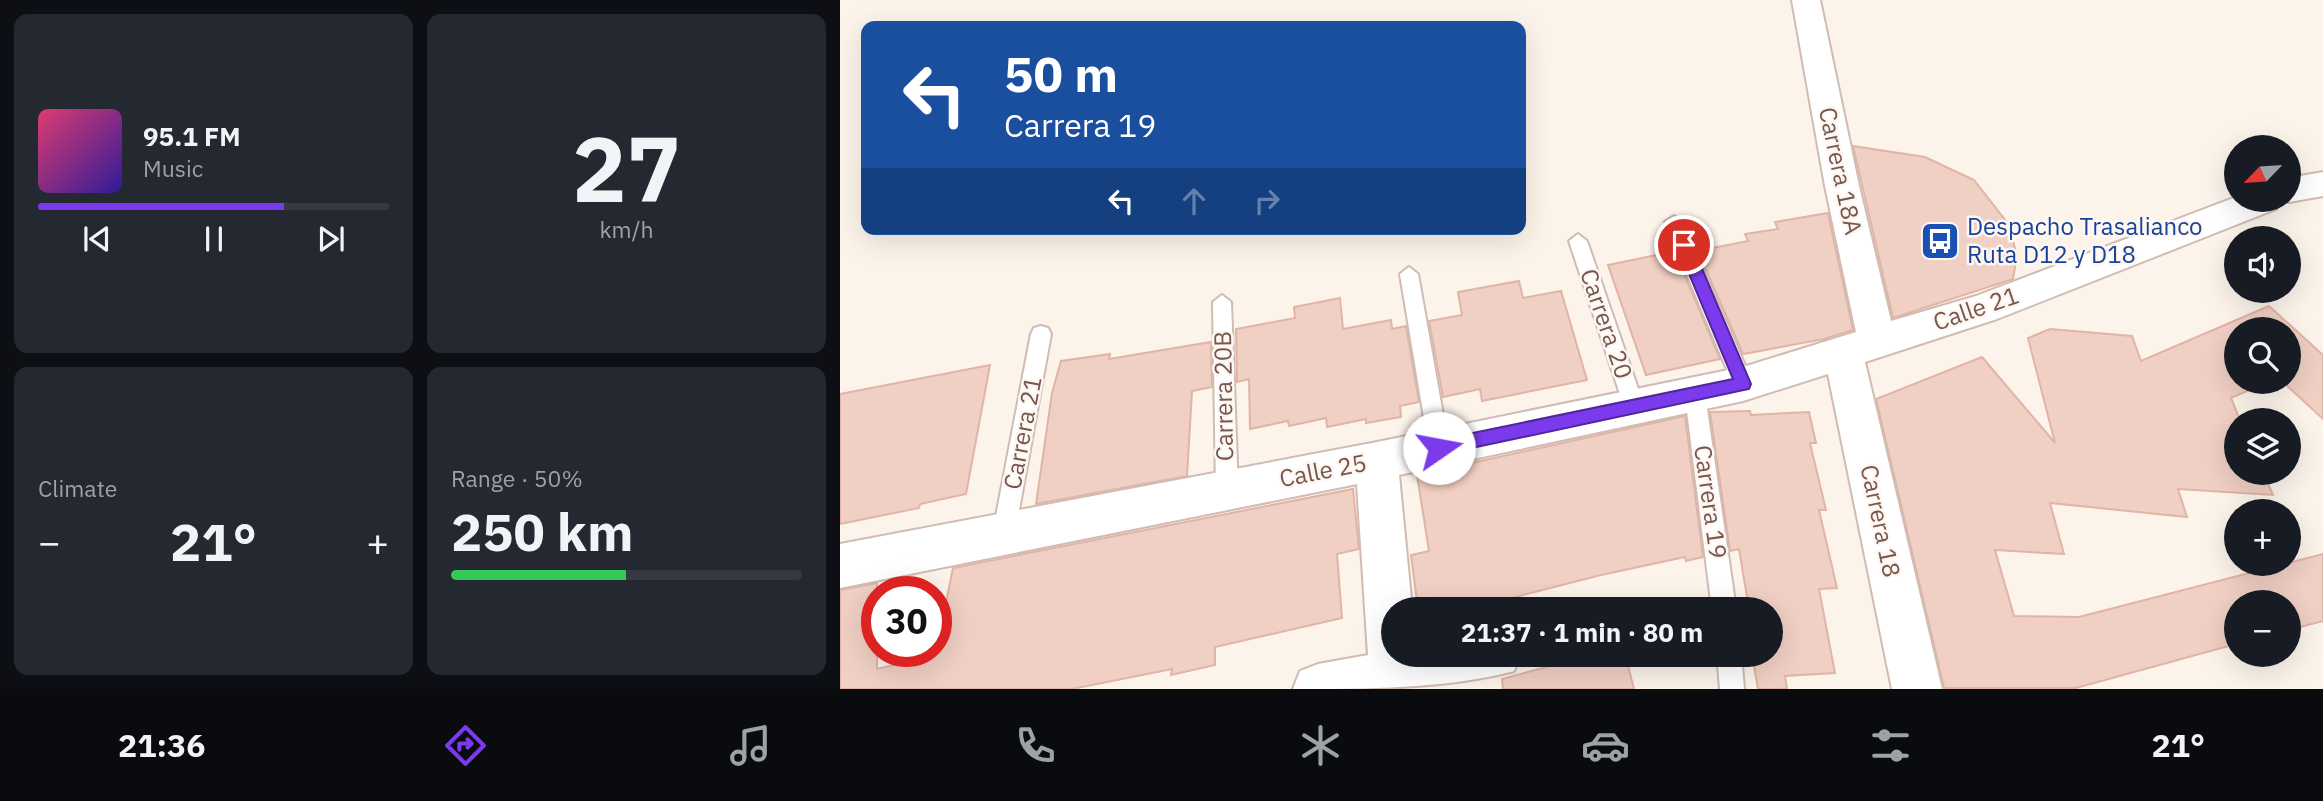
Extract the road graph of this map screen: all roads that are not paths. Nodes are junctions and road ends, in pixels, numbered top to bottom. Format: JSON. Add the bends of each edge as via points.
{"nodes":[{"id":1,"x":1806,"y":0,"type":"edge"},
{"id":2,"x":2323,"y":184,"type":"edge"},
{"id":3,"x":2301,"y":188,"type":"edge"},
{"id":4,"x":2233,"y":212,"type":"edge"},
{"id":5,"x":1674,"y":222,"type":"dead end"},
{"id":6,"x":1578,"y":241,"type":"dead end"},
{"id":7,"x":1409,"y":274,"type":"dead end"},
{"id":8,"x":1222,"y":302,"type":"dead end"},
{"id":9,"x":1041,"y":334,"type":"dead end"},
{"id":10,"x":1860,"y":347,"type":"junction"},
{"id":11,"x":1743,"y":384,"type":"junction"},
{"id":12,"x":1695,"y":395,"type":"junction"},
{"id":13,"x":1634,"y":406,"type":"junction"},
{"id":14,"x":1439,"y":448,"type":"junction"},
{"id":15,"x":1377,"y":461,"type":"junction"},
{"id":16,"x":1227,"y":491,"type":"junction"},
{"id":17,"x":1004,"y":532,"type":"junction"},
{"id":18,"x":840,"y":566,"type":"edge"},
{"id":19,"x":1722,"y":597,"type":"edge"},
{"id":20,"x":1447,"y":667,"type":"edge"},
{"id":21,"x":1730,"y":667,"type":"edge"},
{"id":22,"x":1394,"y":681,"type":"edge"},
{"id":23,"x":1318,"y":689,"type":"edge"},
{"id":24,"x":1732,"y":689,"type":"edge"},
{"id":25,"x":1917,"y":689,"type":"edge"}],
"edges":[{"from":1,"to":10,"type":"street","name":"Carrera 18A","via":[[1842,186]]},
{"from":2,"to":3,"type":"street"},
{"from":4,"to":10,"type":"street","name":"Calle 21","via":[[1984,308]]},
{"from":5,"to":11,"type":"lane"},
{"from":6,"to":13,"type":"lane","name":"Carrera 20"},
{"from":7,"to":14,"type":"lane"},
{"from":8,"to":16,"type":"lane","name":"Carrera 20B"},
{"from":9,"to":17,"type":"lane","name":"Carrera 21"},
{"from":10,"to":11,"type":"street","name":"Calle 25"},
{"from":10,"to":25,"type":"street","name":"Carrera 18"},
{"from":11,"to":12,"type":"street","name":"Calle 25"},
{"from":12,"to":13,"type":"street","name":"Calle 25"},
{"from":12,"to":19,"type":"lane","name":"Carrera 19"},
{"from":13,"to":14,"type":"street","name":"Calle 25"},
{"from":14,"to":15,"type":"street","name":"Calle 25"},
{"from":15,"to":16,"type":"street","name":"Calle 25"},
{"from":15,"to":22,"type":"street"},
{"from":16,"to":17,"type":"street","name":"Calle 25"},
{"from":17,"to":18,"type":"street","name":"Calle 25"},
{"from":20,"to":22,"type":"street"},
{"from":21,"to":24,"type":"lane"},
{"from":22,"to":23,"type":"street"}]}
